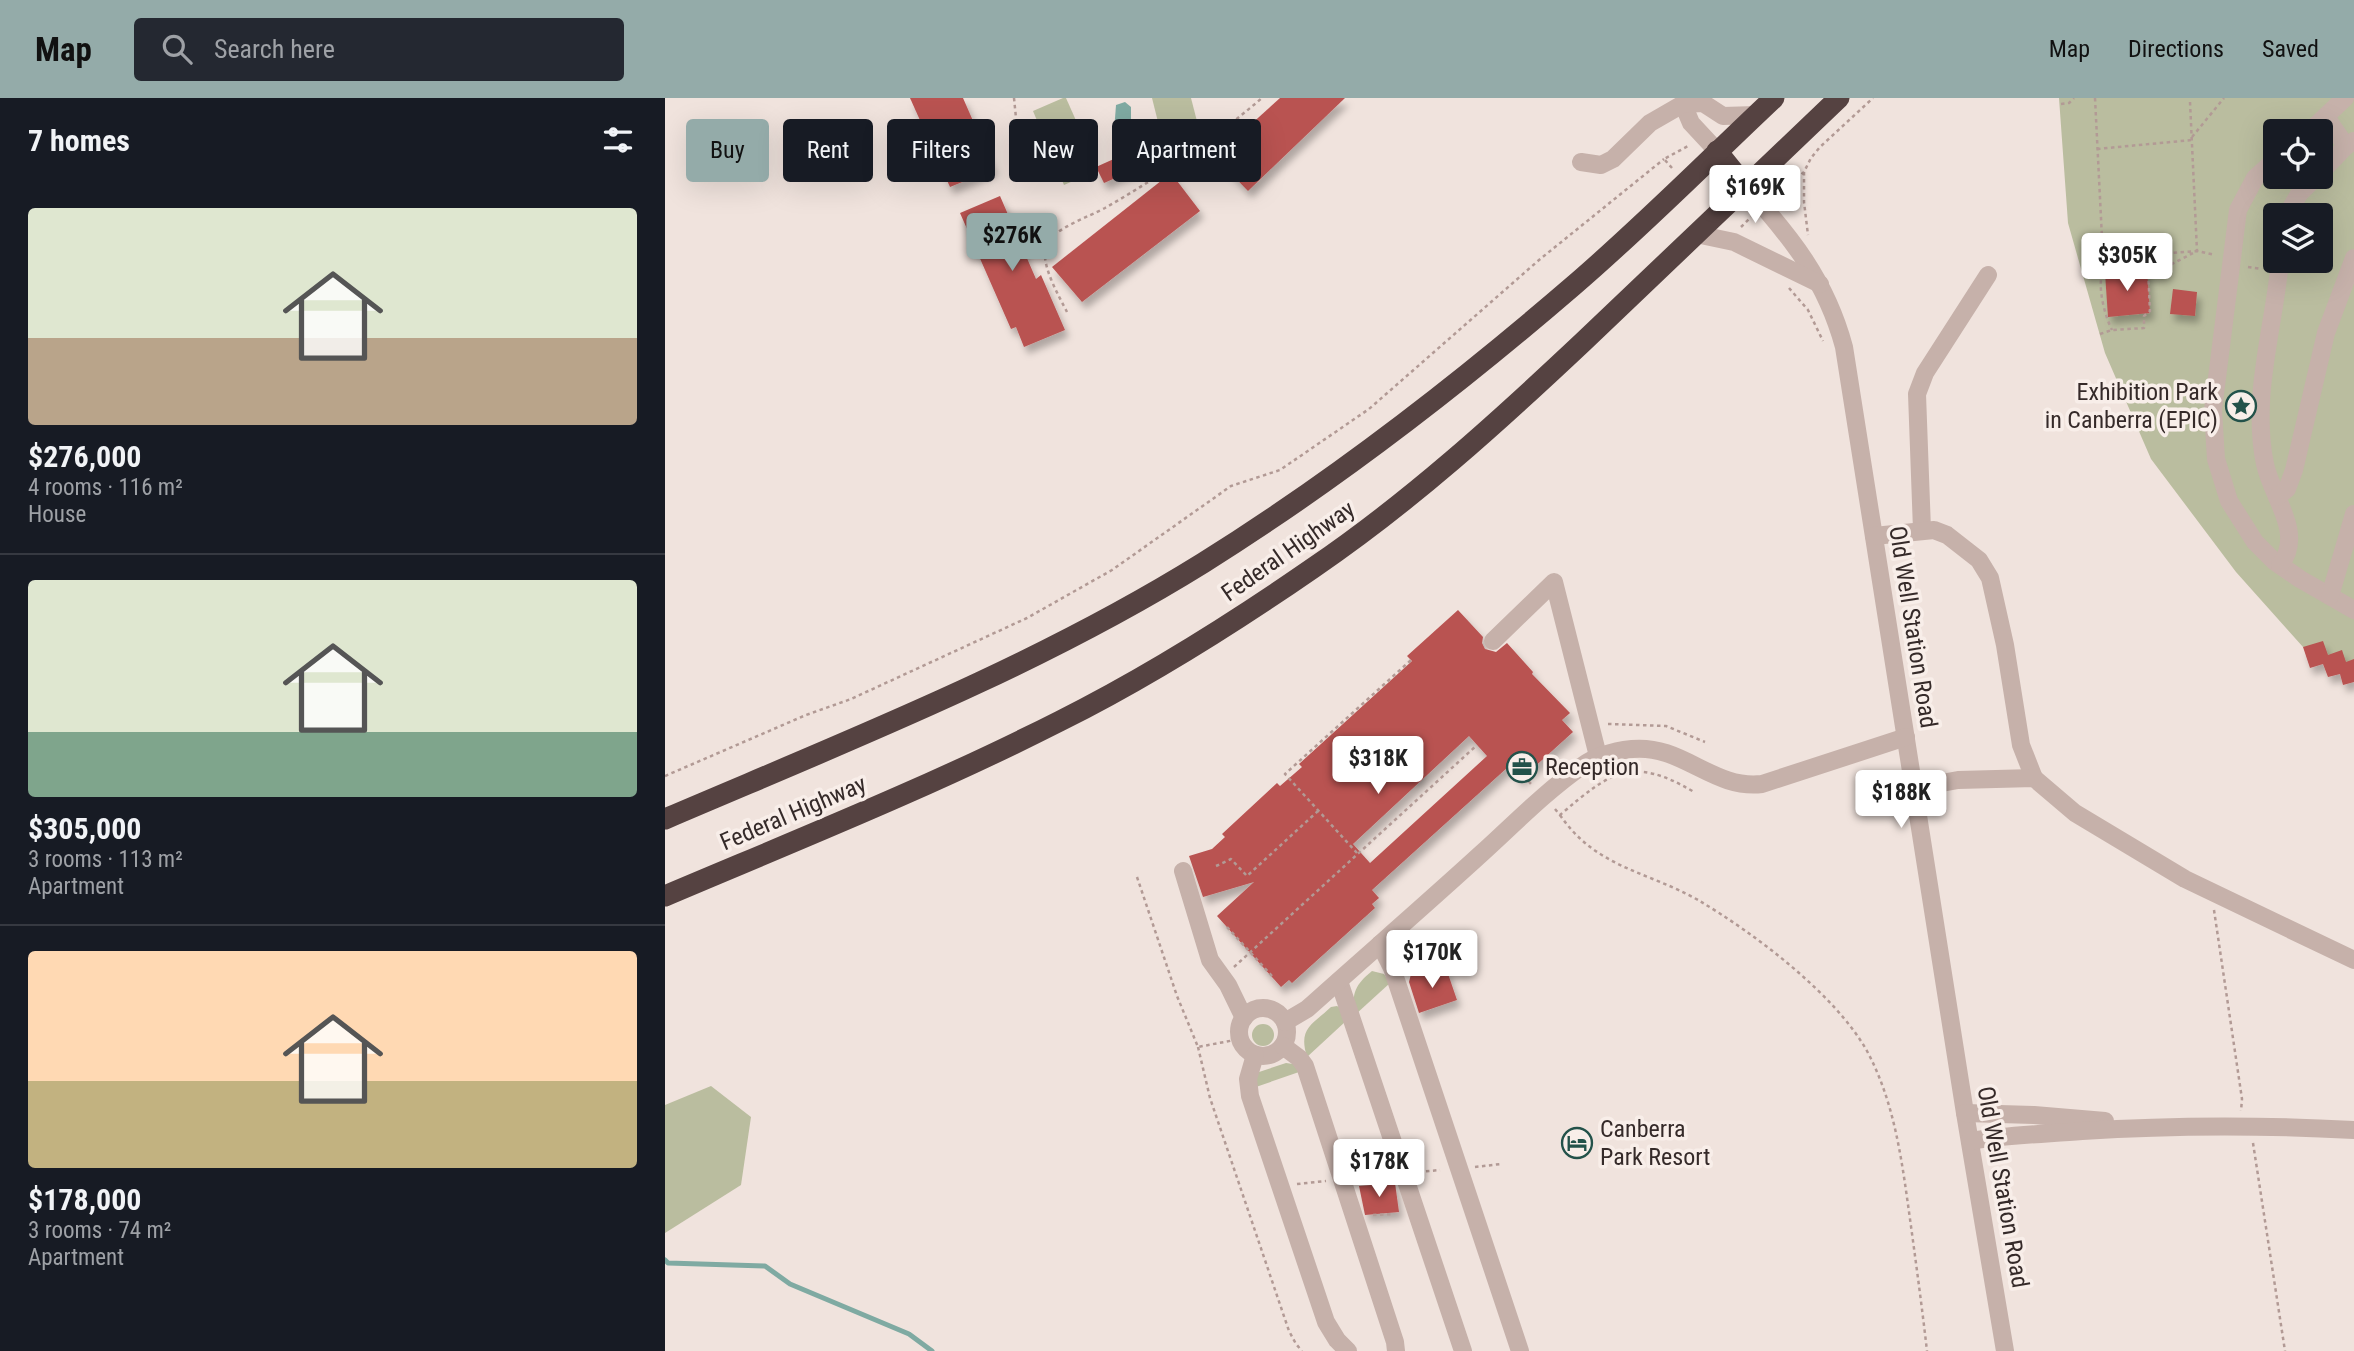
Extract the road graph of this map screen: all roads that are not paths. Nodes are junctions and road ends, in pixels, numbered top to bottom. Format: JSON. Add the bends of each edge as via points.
{"nodes":[{"id":1,"x":1774,"y":98,"type":"edge"},
{"id":2,"x":1839,"y":98,"type":"edge"},
{"id":3,"x":2344,"y":98,"type":"edge"},
{"id":4,"x":1684,"y":101,"type":"edge"},
{"id":5,"x":1756,"y":115,"type":"junction"},
{"id":6,"x":2326,"y":117,"type":"junction"},
{"id":7,"x":2324,"y":119,"type":"edge"},
{"id":8,"x":2350,"y":143,"type":"edge"},
{"id":9,"x":1710,"y":144,"type":"junction"},
{"id":10,"x":2333,"y":160,"type":"edge"},
{"id":11,"x":1581,"y":162,"type":"dead end"},
{"id":12,"x":2263,"y":171,"type":"edge"},
{"id":13,"x":1746,"y":187,"type":"junction"},
{"id":14,"x":1696,"y":234,"type":"junction"},
{"id":15,"x":2354,"y":258,"type":"edge"},
{"id":16,"x":2278,"y":273,"type":"edge"},
{"id":17,"x":1988,"y":275,"type":"dead end"},
{"id":18,"x":1820,"y":284,"type":"junction"},
{"id":19,"x":2277,"y":497,"type":"junction"},
{"id":20,"x":2354,"y":514,"type":"edge"},
{"id":21,"x":1922,"y":530,"type":"junction"},
{"id":22,"x":1874,"y":536,"type":"junction"},
{"id":23,"x":2280,"y":565,"type":"junction"},
{"id":24,"x":2330,"y":596,"type":"junction"},
{"id":25,"x":2354,"y":610,"type":"edge"},
{"id":26,"x":1493,"y":641,"type":"dead end"},
{"id":27,"x":1906,"y":737,"type":"junction"},
{"id":28,"x":1598,"y":757,"type":"junction"},
{"id":29,"x":2034,"y":778,"type":"junction"},
{"id":30,"x":1913,"y":785,"type":"junction"},
{"id":31,"x":665,"y":819,"type":"edge"},
{"id":32,"x":1183,"y":871,"type":"dead end"},
{"id":33,"x":665,"y":896,"type":"edge"},
{"id":34,"x":1380,"y":944,"type":"junction"},
{"id":35,"x":2354,"y":961,"type":"edge"},
{"id":36,"x":1339,"y":981,"type":"junction"},
{"id":37,"x":1244,"y":1018,"type":"junction"},
{"id":38,"x":1285,"y":1022,"type":"junction"},
{"id":39,"x":1283,"y":1046,"type":"junction"},
{"id":40,"x":1255,"y":1055,"type":"junction"},
{"id":41,"x":1965,"y":1113,"type":"junction"},
{"id":42,"x":2161,"y":1126,"type":"junction"},
{"id":43,"x":2354,"y":1130,"type":"edge"},
{"id":44,"x":1970,"y":1141,"type":"junction"},
{"id":45,"x":1348,"y":1351,"type":"edge"},
{"id":46,"x":1396,"y":1351,"type":"edge"},
{"id":47,"x":1463,"y":1351,"type":"edge"},
{"id":48,"x":1520,"y":1351,"type":"edge"},
{"id":49,"x":2005,"y":1351,"type":"edge"}],
"edges":[{"from":1,"to":5,"type":"highway","name":"Federal Highway"},
{"from":2,"to":13,"type":"highway","name":"Federal Highway"},
{"from":3,"to":6,"type":"street"},
{"from":4,"to":5,"type":"street","via":[[1703,103],[1723,116]]},
{"from":4,"to":9,"type":"street","via":[[1691,123]]},
{"from":4,"to":11,"type":"street","via":[[1650,123],[1613,159],[1601,165]]},
{"from":5,"to":9,"type":"highway","name":"Federal Highway"},
{"from":6,"to":7,"type":"street"},
{"from":6,"to":8,"type":"street"},
{"from":8,"to":10,"type":"street"},
{"from":9,"to":13,"type":"highway"},
{"from":9,"to":31,"type":"highway","name":"Federal Highway","via":[[1687,182],[1574,286],[1344,470],[1201,564],[975,684]]},
{"from":12,"to":23,"type":"street","via":[[2238,210],[2213,410],[2216,459],[2229,501],[2255,542]]},
{"from":13,"to":14,"type":"highway","name":"Federal Highway"},
{"from":13,"to":18,"type":"street","name":"Old Well Station Road","via":[[1784,229]]},
{"from":14,"to":18,"type":"street","via":[[1734,242]]},
{"from":14,"to":33,"type":"highway","name":"Federal Highway","via":[[1442,468],[1375,523],[1254,608],[1063,720],[939,779]]},
{"from":15,"to":19,"type":"street","via":[[2326,333],[2294,470],[2287,489]]},
{"from":16,"to":19,"type":"street","via":[[2266,348],[2262,415],[2266,467]]},
{"from":17,"to":21,"type":"street","via":[[1925,373],[1917,394]]},
{"from":18,"to":22,"type":"street","name":"Old Well Station Road","via":[[1844,346]]},
{"from":19,"to":23,"type":"street","via":[[2291,540]]},
{"from":20,"to":24,"type":"street"},
{"from":21,"to":22,"type":"street"},
{"from":21,"to":29,"type":"street","via":[[1934,530],[1962,546],[1979,560],[1990,578],[2021,745]]},
{"from":22,"to":27,"type":"street","name":"Old Well Station Road"},
{"from":23,"to":24,"type":"street"},
{"from":24,"to":25,"type":"street"},
{"from":26,"to":28,"type":"street","via":[[1554,582]]},
{"from":27,"to":28,"type":"street","via":[[1746,786],[1656,750]]},
{"from":27,"to":30,"type":"street","name":"Old Well Station Road"},
{"from":28,"to":34,"type":"street","via":[[1582,766]]},
{"from":29,"to":30,"type":"street"},
{"from":29,"to":35,"type":"street","via":[[2083,818],[2185,879]]},
{"from":30,"to":41,"type":"street","name":"Old Well Station Road"},
{"from":32,"to":37,"type":"street","via":[[1210,960]]},
{"from":34,"to":36,"type":"street"},
{"from":34,"to":48,"type":"street","via":[[1392,968]]},
{"from":36,"to":38,"type":"street"},
{"from":36,"to":47,"type":"street"},
{"from":37,"to":38,"type":"street","via":[[1265,1008]]},
{"from":37,"to":40,"type":"street","via":[[1240,1039]]},
{"from":38,"to":39,"type":"street"},
{"from":39,"to":40,"type":"street","via":[[1271,1055]]},
{"from":39,"to":46,"type":"street","via":[[1305,1066]]},
{"from":40,"to":45,"type":"street","via":[[1248,1079],[1250,1096],[1326,1322]]},
{"from":41,"to":42,"type":"street"},
{"from":41,"to":44,"type":"street","name":"Old Well Station Road"},
{"from":42,"to":43,"type":"street"},
{"from":42,"to":44,"type":"street"},
{"from":44,"to":49,"type":"street","name":"Old Well Station Road"}]}
